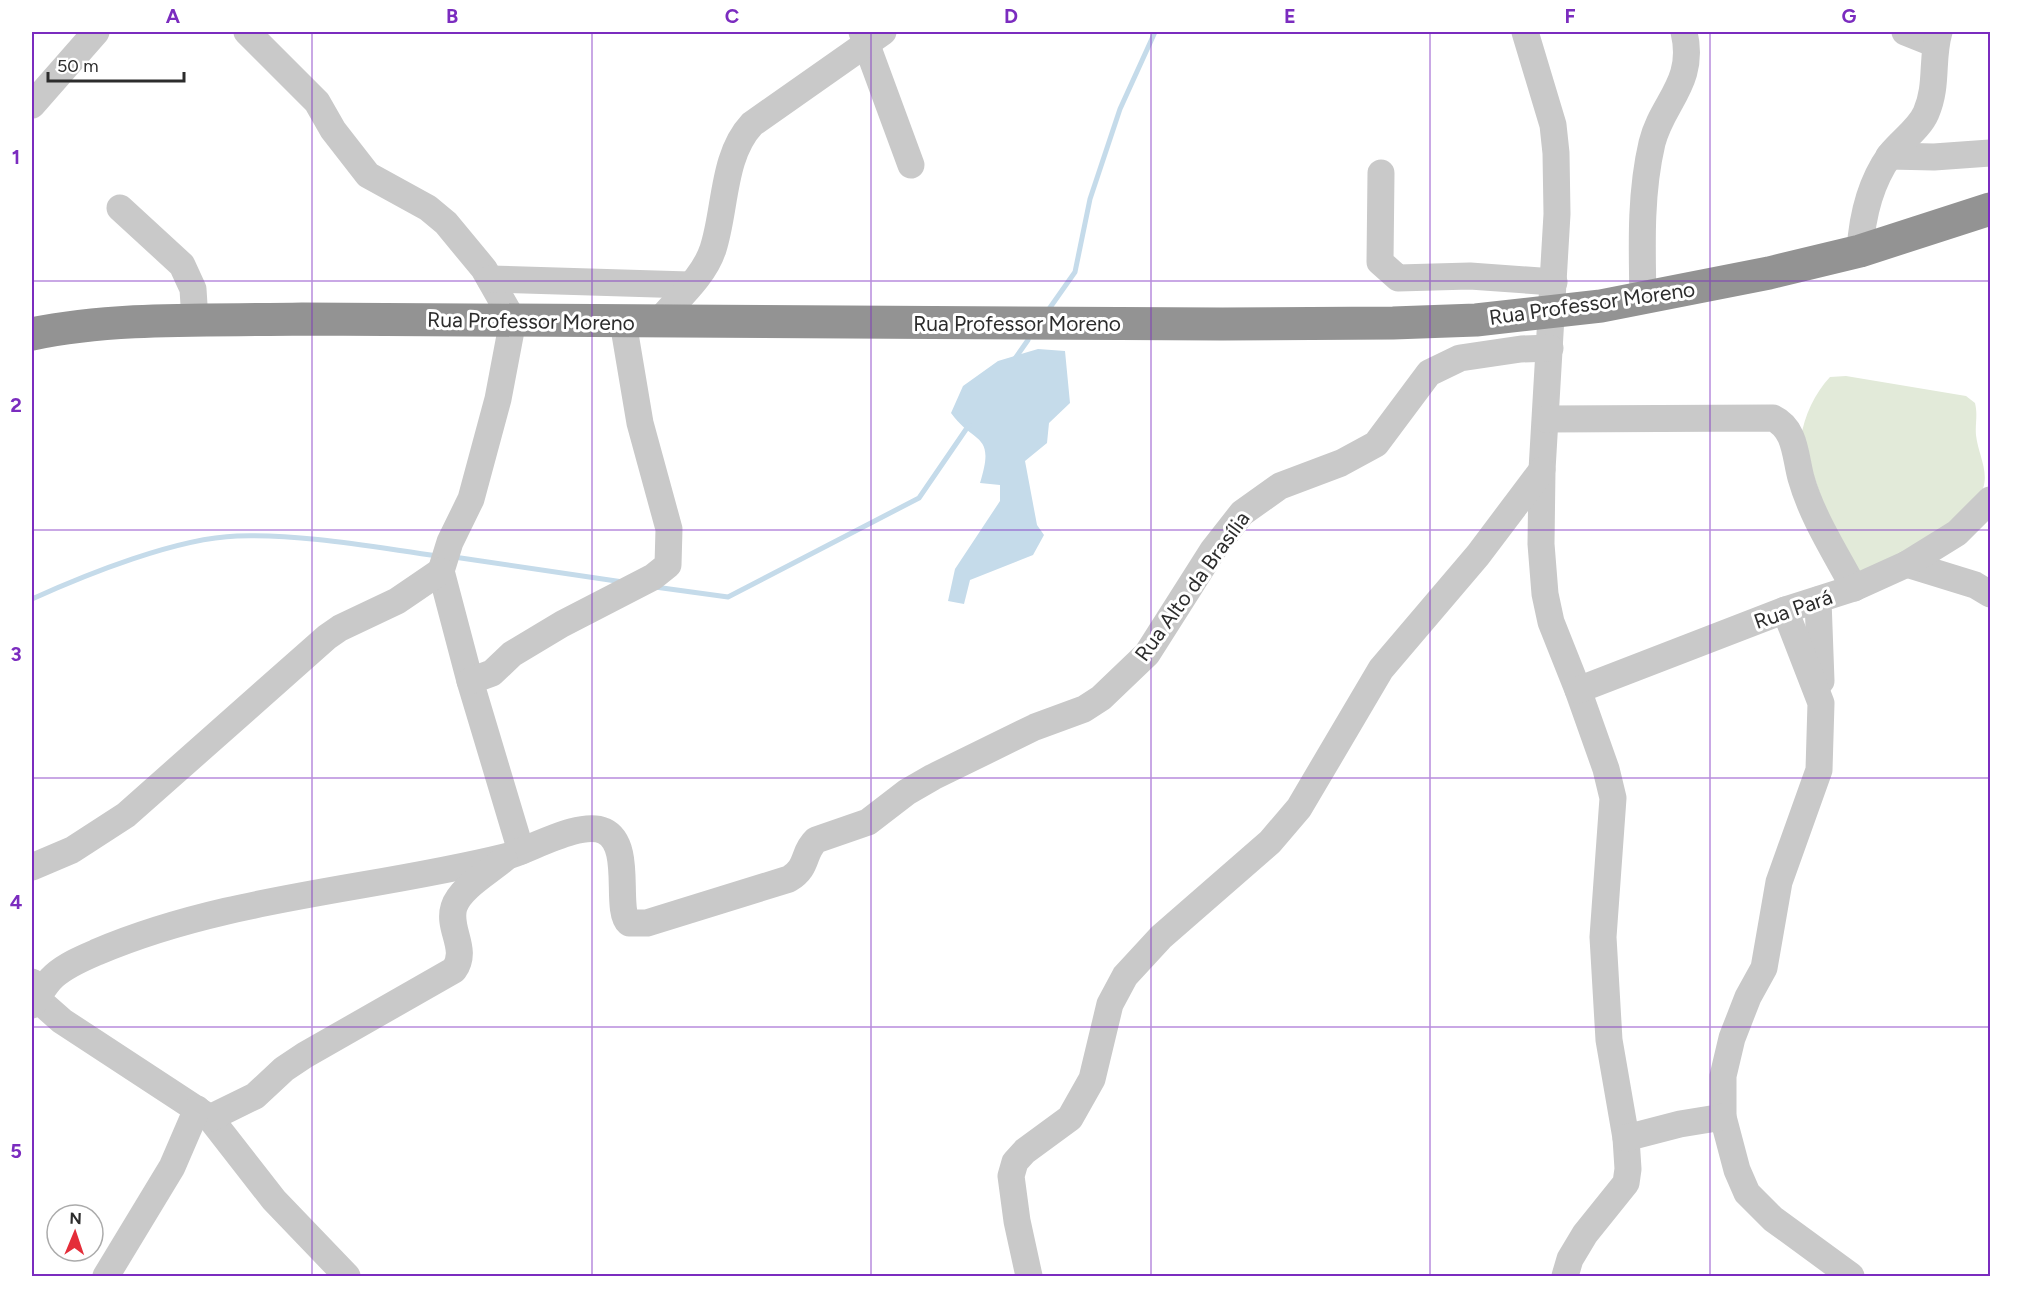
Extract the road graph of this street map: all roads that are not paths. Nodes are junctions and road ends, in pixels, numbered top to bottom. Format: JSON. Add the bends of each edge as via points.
{"nodes":[{"id":1,"x":96,"y":32,"type":"edge"},
{"id":2,"x":247,"y":32,"type":"edge"},
{"id":3,"x":1525,"y":32,"type":"edge"},
{"id":4,"x":1684,"y":32,"type":"edge"},
{"id":5,"x":1905,"y":32,"type":"edge"},
{"id":6,"x":871,"y":36,"type":"edge"},
{"id":7,"x":1937,"y":38,"type":"edge"},
{"id":8,"x":32,"y":105,"type":"edge"},
{"id":9,"x":1990,"y":153,"type":"edge"},
{"id":10,"x":1889,"y":156,"type":"junction"},
{"id":11,"x":911,"y":165,"type":"dead end"},
{"id":12,"x":1382,"y":173,"type":"dead end"},
{"id":13,"x":120,"y":208,"type":"dead end"},
{"id":14,"x":1990,"y":209,"type":"edge"},
{"id":15,"x":1860,"y":251,"type":"junction"},
{"id":16,"x":490,"y":279,"type":"junction"},
{"id":17,"x":1554,"y":282,"type":"junction"},
{"id":18,"x":689,"y":285,"type":"junction"},
{"id":19,"x":1643,"y":299,"type":"junction"},
{"id":20,"x":1552,"y":314,"type":"junction"},
{"id":21,"x":513,"y":320,"type":"junction"},
{"id":22,"x":195,"y":321,"type":"junction"},
{"id":23,"x":623,"y":322,"type":"junction"},
{"id":24,"x":658,"y":322,"type":"junction"},
{"id":25,"x":32,"y":333,"type":"edge"},
{"id":26,"x":1550,"y":348,"type":"junction"},
{"id":27,"x":1546,"y":419,"type":"junction"},
{"id":28,"x":1542,"y":471,"type":"junction"},
{"id":29,"x":1990,"y":500,"type":"edge"},
{"id":30,"x":1957,"y":533,"type":"junction"},
{"id":31,"x":1907,"y":564,"type":"junction"},
{"id":32,"x":441,"y":571,"type":"junction"},
{"id":33,"x":1854,"y":588,"type":"junction"},
{"id":34,"x":1983,"y":589,"type":"edge"},
{"id":35,"x":1818,"y":600,"type":"junction"},
{"id":36,"x":1785,"y":610,"type":"junction"},
{"id":37,"x":470,"y":681,"type":"junction"},
{"id":38,"x":1578,"y":690,"type":"junction"},
{"id":39,"x":1821,"y":704,"type":"junction"},
{"id":40,"x":514,"y":854,"type":"junction"},
{"id":41,"x":32,"y":867,"type":"edge"},
{"id":42,"x":33,"y":994,"type":"edge"},
{"id":43,"x":204,"y":1114,"type":"junction"},
{"id":44,"x":1723,"y":1117,"type":"junction"},
{"id":45,"x":1626,"y":1138,"type":"junction"},
{"id":46,"x":106,"y":1276,"type":"edge"},
{"id":47,"x":347,"y":1276,"type":"edge"},
{"id":48,"x":1029,"y":1276,"type":"edge"},
{"id":49,"x":1565,"y":1276,"type":"edge"},
{"id":50,"x":1851,"y":1276,"type":"edge"}],
"edges":[{"from":1,"to":8,"type":"street"},
{"from":2,"to":16,"type":"street","via":[[317,102],[368,176],[428,208],[446,223]]},
{"from":3,"to":17,"type":"street","via":[[1553,125],[1557,214]]},
{"from":4,"to":19,"type":"street","via":[[1684,76],[1652,141],[1642,204]]},
{"from":5,"to":7,"type":"street"},
{"from":6,"to":11,"type":"street"},
{"from":6,"to":18,"type":"street","via":[[743,134],[733,154],[712,251]]},
{"from":7,"to":10,"type":"street","via":[[1935,90],[1925,116]]},
{"from":9,"to":10,"type":"street","via":[[1934,158]]},
{"from":10,"to":15,"type":"street","via":[[1866,204]]},
{"from":12,"to":17,"type":"street","via":[[1380,262],[1398,278],[1470,276]]},
{"from":13,"to":22,"type":"street","via":[[182,265],[193,289]]},
{"from":14,"to":15,"type":"highway","name":"Rua Professor Moreno"},
{"from":15,"to":19,"type":"highway","name":"Rua Professor Moreno"},
{"from":16,"to":18,"type":"street"},
{"from":16,"to":21,"type":"street"},
{"from":17,"to":20,"type":"street"},
{"from":18,"to":24,"type":"street"},
{"from":19,"to":20,"type":"highway","name":"Rua Professor Moreno"},
{"from":20,"to":24,"type":"highway","name":"Rua Professor Moreno","via":[[1393,324]]},
{"from":20,"to":26,"type":"street"},
{"from":21,"to":22,"type":"highway","name":"Rua Professor Moreno"},
{"from":21,"to":23,"type":"highway","name":"Rua Professor Moreno"},
{"from":21,"to":32,"type":"street","via":[[498,399],[471,500]]},
{"from":22,"to":25,"type":"highway","name":"Rua Professor Moreno"},
{"from":23,"to":24,"type":"highway","name":"Rua Professor Moreno"},
{"from":23,"to":37,"type":"street","via":[[640,423],[669,529],[668,565],[512,654],[492,673]]},
{"from":26,"to":27,"type":"street"},
{"from":26,"to":40,"type":"street","name":"Rua Alto da Brasília","via":[[1460,358],[1429,373],[1376,444],[1341,463],[1280,486],[1242,513],[1213,550],[1147,654],[1101,698],[933,777],[868,822],[813,843],[804,867],[789,879],[647,923],[629,923],[620,860],[614,840],[603,830],[584,829]]},
{"from":27,"to":28,"type":"street"},
{"from":27,"to":33,"type":"street","via":[[1710,417],[1773,418],[1781,422],[1793,443],[1808,499]]},
{"from":28,"to":38,"type":"street","via":[[1545,594],[1551,622]]},
{"from":28,"to":48,"type":"street","via":[[1478,555],[1381,669],[1299,808],[1270,842],[1161,937],[1125,976],[1110,1004],[1092,1079],[1082,1098],[1070,1118],[1015,1162],[1011,1176]]},
{"from":29,"to":30,"type":"street","name":"Rua Pará"},
{"from":30,"to":31,"type":"street","name":"Rua Pará"},
{"from":30,"to":34,"type":"street","via":[[1959,560]]},
{"from":31,"to":33,"type":"street","name":"Rua Pará"},
{"from":31,"to":34,"type":"street"},
{"from":32,"to":37,"type":"street"},
{"from":32,"to":41,"type":"street","via":[[397,601],[327,637],[126,815],[72,850]]},
{"from":33,"to":35,"type":"street","name":"Rua Pará"},
{"from":35,"to":36,"type":"street","name":"Rua Pará"},
{"from":35,"to":39,"type":"street"},
{"from":36,"to":38,"type":"street","name":"Rua Pará"},
{"from":36,"to":39,"type":"street"},
{"from":37,"to":40,"type":"street"},
{"from":38,"to":45,"type":"street","via":[[1613,798],[1604,937],[1609,1040]]},
{"from":39,"to":44,"type":"street","via":[[1819,770],[1779,882],[1764,968],[1732,1038],[1723,1077]]},
{"from":40,"to":42,"type":"street","via":[[177,924],[69,965]]},
{"from":40,"to":43,"type":"street","via":[[463,893],[454,908],[460,955],[454,970],[305,1055],[255,1096]]},
{"from":42,"to":43,"type":"street","via":[[62,1021]]},
{"from":43,"to":46,"type":"street"},
{"from":43,"to":47,"type":"street","via":[[274,1200]]},
{"from":44,"to":45,"type":"street"},
{"from":44,"to":50,"type":"street","via":[[1747,1193],[1773,1219]]},
{"from":45,"to":49,"type":"street","via":[[1626,1183],[1585,1234]]}]}
